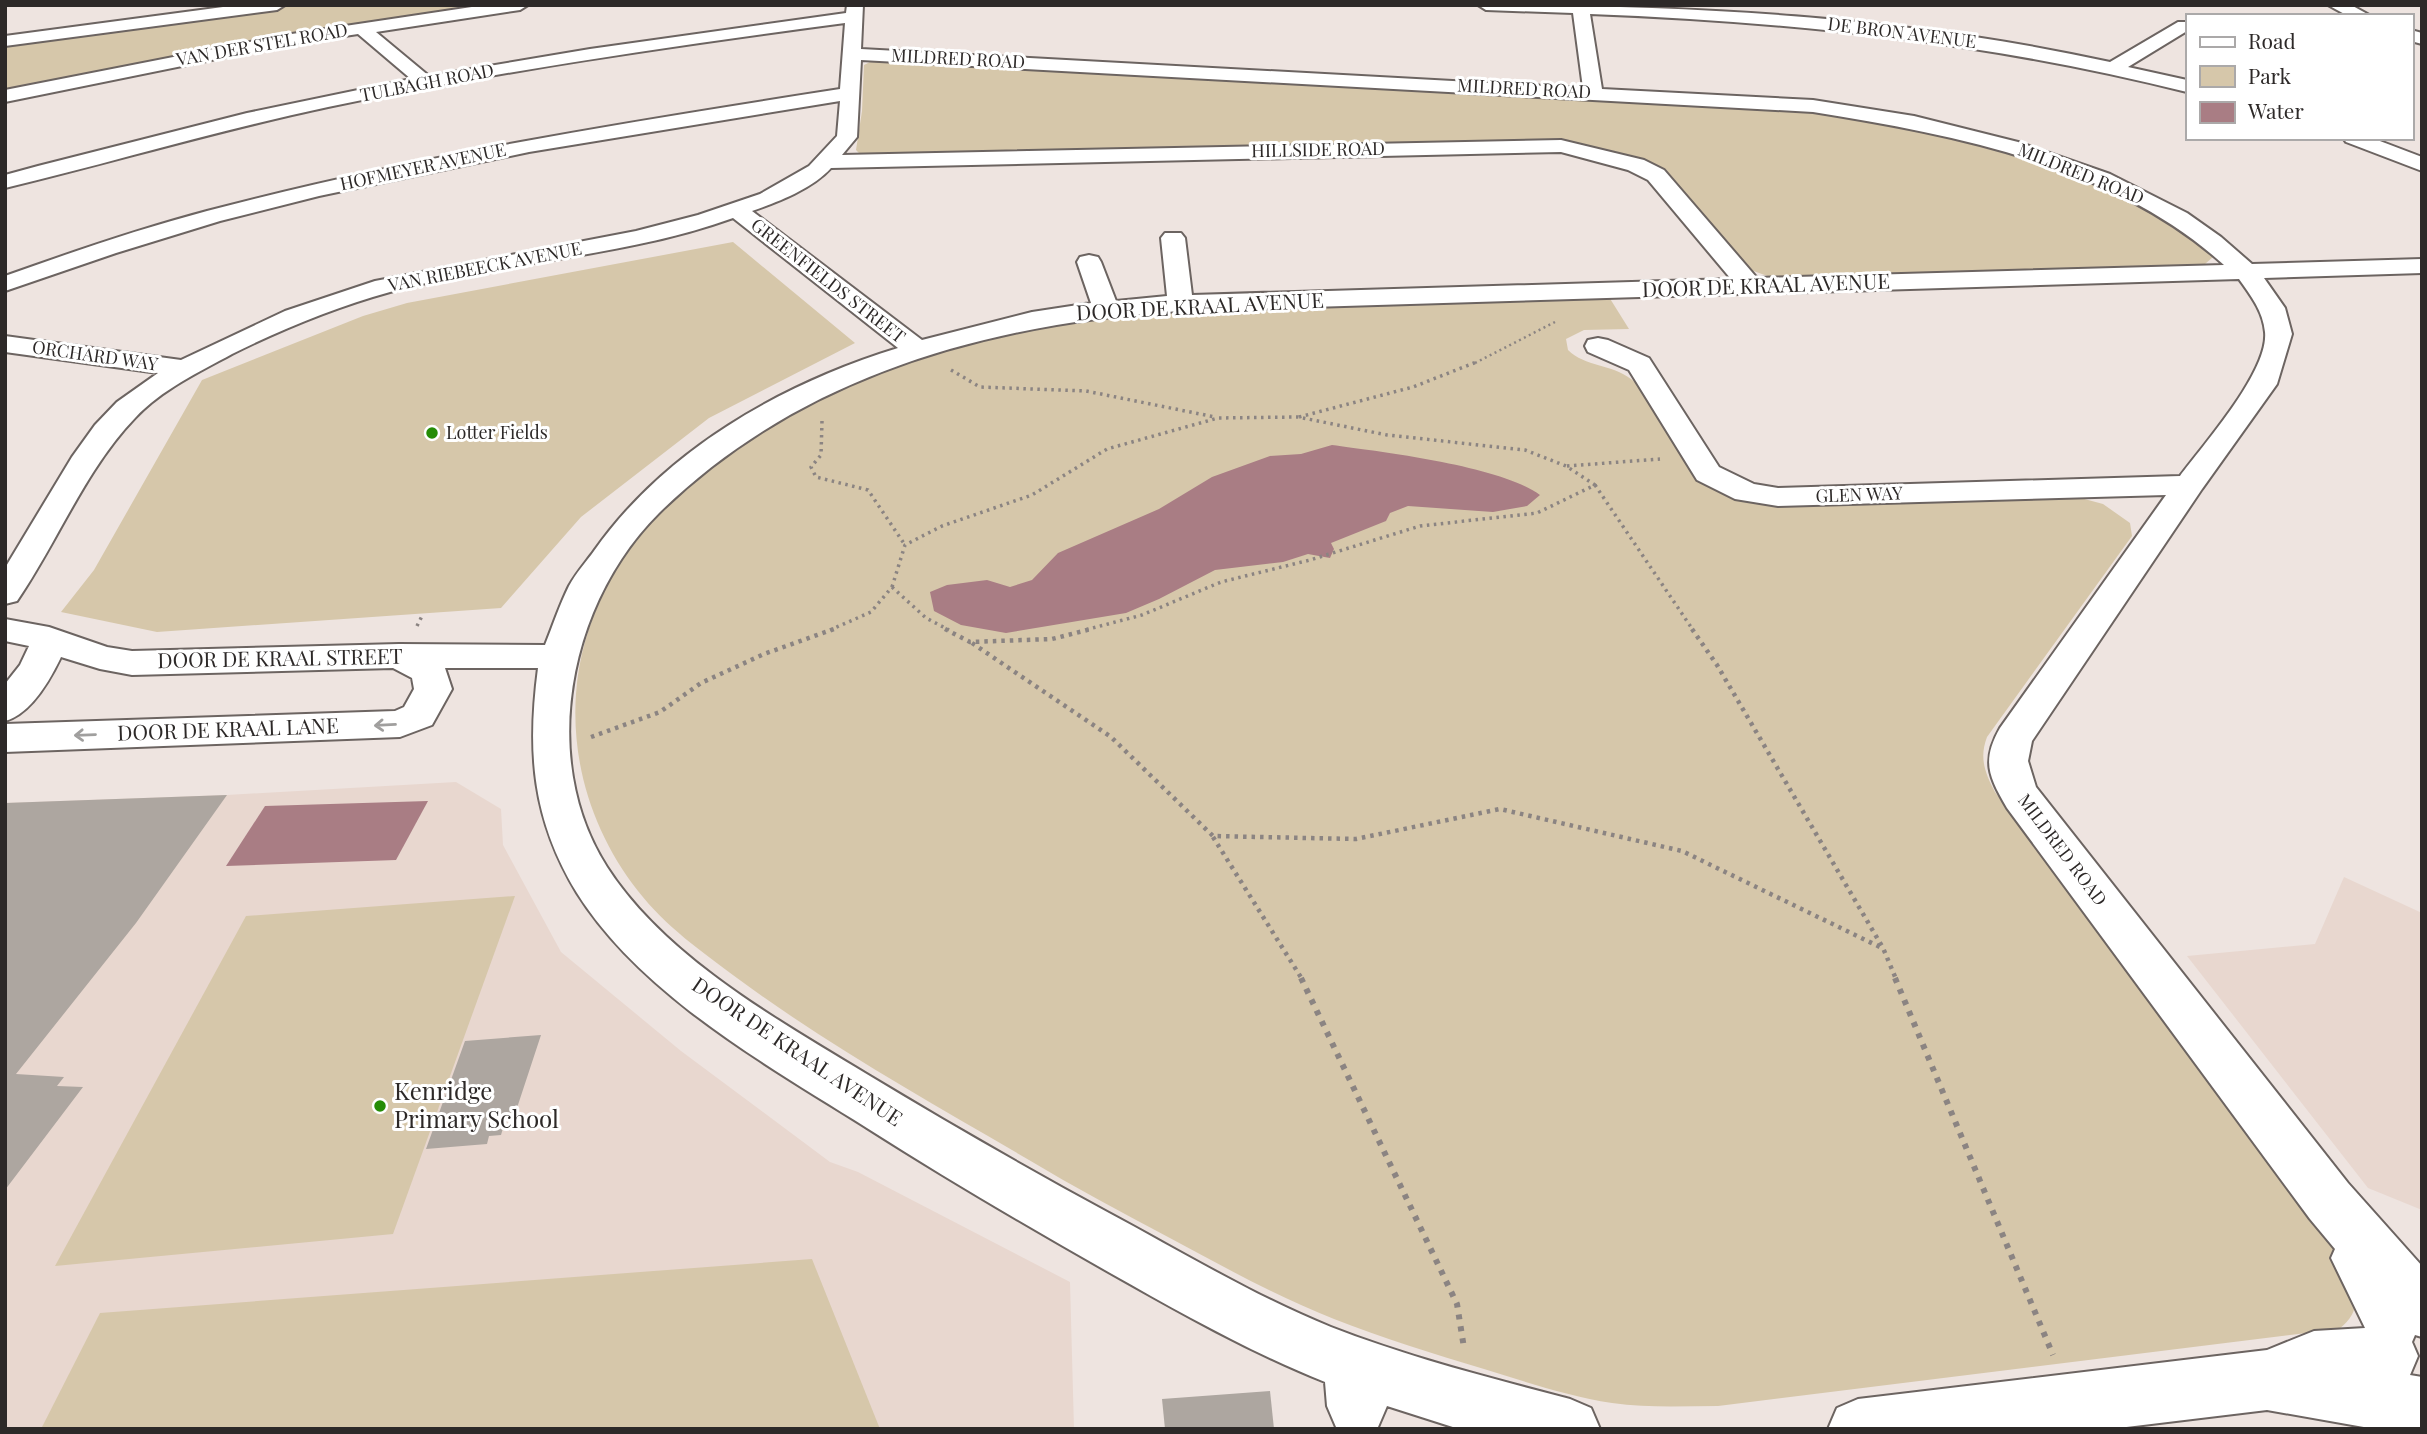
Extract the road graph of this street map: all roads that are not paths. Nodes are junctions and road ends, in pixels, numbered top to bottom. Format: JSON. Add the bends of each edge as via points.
{"nodes":[{"id":1,"x":277,"y":5,"type":"edge"},
{"id":2,"x":520,"y":5,"type":"edge"},
{"id":3,"x":1486,"y":5,"type":"edge"},
{"id":4,"x":2336,"y":5,"type":"edge"},
{"id":5,"x":1581,"y":7,"type":"edge"},
{"id":6,"x":855,"y":11,"type":"edge"},
{"id":7,"x":2358,"y":14,"type":"edge"},
{"id":8,"x":2184,"y":26,"type":"dead end"},
{"id":9,"x":361,"y":28,"type":"junction"},
{"id":10,"x":5,"y":41,"type":"edge"},
{"id":11,"x":853,"y":54,"type":"junction"},
{"id":12,"x":2113,"y":68,"type":"junction"},
{"id":13,"x":425,"y":82,"type":"junction"},
{"id":14,"x":2186,"y":86,"type":"edge"},
{"id":15,"x":851,"y":93,"type":"junction"},
{"id":16,"x":1593,"y":93,"type":"junction"},
{"id":17,"x":5,"y":96,"type":"edge"},
{"id":18,"x":2358,"y":140,"type":"edge"},
{"id":19,"x":829,"y":162,"type":"junction"},
{"id":20,"x":2422,"y":165,"type":"edge"},
{"id":21,"x":5,"y":182,"type":"edge"},
{"id":22,"x":739,"y":212,"type":"junction"},
{"id":23,"x":1173,"y":238,"type":"dead end"},
{"id":24,"x":1089,"y":262,"type":"dead end"},
{"id":25,"x":2422,"y":266,"type":"edge"},
{"id":26,"x":2248,"y":272,"type":"junction"},
{"id":27,"x":5,"y":284,"type":"edge"},
{"id":28,"x":1749,"y":286,"type":"junction"},
{"id":29,"x":1180,"y":303,"type":"junction"},
{"id":30,"x":1106,"y":309,"type":"junction"},
{"id":31,"x":5,"y":344,"type":"edge"},
{"id":32,"x":1598,"y":346,"type":"dead end"},
{"id":33,"x":917,"y":350,"type":"junction"},
{"id":34,"x":185,"y":369,"type":"junction"},
{"id":35,"x":2189,"y":485,"type":"junction"},
{"id":36,"x":5,"y":593,"type":"edge"},
{"id":37,"x":5,"y":630,"type":"edge"},
{"id":38,"x":49,"y":638,"type":"junction"},
{"id":39,"x":85,"y":651,"type":"junction"},
{"id":40,"x":400,"y":656,"type":"junction"},
{"id":41,"x":559,"y":656,"type":"junction"},
{"id":42,"x":512,"y":658,"type":"junction"},
{"id":43,"x":36,"y":673,"type":"junction"},
{"id":44,"x":433,"y":689,"type":"junction"},
{"id":45,"x":5,"y":708,"type":"edge"},
{"id":46,"x":5,"y":738,"type":"edge"},
{"id":47,"x":2406,"y":1325,"type":"edge"},
{"id":48,"x":2267,"y":1380,"type":"junction"},
{"id":49,"x":2422,"y":1402,"type":"edge"},
{"id":50,"x":2422,"y":1407,"type":"edge"},
{"id":51,"x":1997,"y":1421,"type":"edge"},
{"id":52,"x":1570,"y":1429,"type":"edge"},
{"id":53,"x":1858,"y":1429,"type":"edge"}],
"edges":[{"from":1,"to":10,"type":"street"},
{"from":2,"to":9,"type":"street","name":"VAN DER STEL ROAD"},
{"from":3,"to":5,"type":"street","name":"DE BRON AVENUE"},
{"from":4,"to":7,"type":"street"},
{"from":5,"to":12,"type":"street","name":"DE BRON AVENUE","via":[[1854,26],[1981,43]]},
{"from":5,"to":16,"type":"street"},
{"from":6,"to":11,"type":"street","name":"VAN RIEBEECK AVENUE"},
{"from":6,"to":13,"type":"street","name":"TULBAGH ROAD"},
{"from":8,"to":12,"type":"street"},
{"from":9,"to":13,"type":"street"},
{"from":9,"to":17,"type":"street","name":"VAN DER STEL ROAD","via":[[211,53]]},
{"from":11,"to":15,"type":"street","name":"VAN RIEBEECK AVENUE"},
{"from":11,"to":16,"type":"street","name":"MILDRED ROAD"},
{"from":12,"to":14,"type":"street","name":"DE BRON AVENUE"},
{"from":13,"to":21,"type":"street","name":"TULBAGH ROAD","via":[[268,114]]},
{"from":15,"to":19,"type":"street","name":"VAN RIEBEECK AVENUE","via":[[847,137]]},
{"from":15,"to":27,"type":"street","name":"HOFMEYER AVENUE","via":[[543,142],[379,174],[172,228]]},
{"from":16,"to":26,"type":"street","name":"MILDRED ROAD","via":[[1813,106],[1979,137],[2073,167],[2143,198],[2200,232]]},
{"from":18,"to":20,"type":"street"},
{"from":19,"to":22,"type":"street","name":"VAN RIEBEECK AVENUE"},
{"from":19,"to":28,"type":"street","name":"HILLSIDE ROAD","via":[[1561,146],[1636,165],[1656,175]]},
{"from":22,"to":33,"type":"street","name":"GREENFIELDS STREET"},
{"from":22,"to":34,"type":"street","name":"VAN RIEBEECK AVENUE","via":[[615,242],[384,286],[271,326]]},
{"from":23,"to":29,"type":"street"},
{"from":24,"to":30,"type":"street"},
{"from":25,"to":26,"type":"street","name":"DOOR DE KRAAL AVENUE"},
{"from":26,"to":28,"type":"street","name":"DOOR DE KRAAL AVENUE"},
{"from":26,"to":35,"type":"street","name":"MILDRED ROAD","via":[[2272,308],[2279,334],[2276,350],[2263,384]]},
{"from":28,"to":29,"type":"street","name":"DOOR DE KRAAL AVENUE"},
{"from":29,"to":30,"type":"street","name":"DOOR DE KRAAL AVENUE"},
{"from":30,"to":33,"type":"street","name":"DOOR DE KRAAL AVENUE","via":[[1017,323]]},
{"from":31,"to":34,"type":"street","name":"ORCHARD WAY"},
{"from":32,"to":35,"type":"street","name":"GLEN WAY","via":[[1639,364],[1695,456],[1708,473],[1731,486],[1778,497]]},
{"from":33,"to":41,"type":"street","name":"DOOR DE KRAAL AVENUE","via":[[763,416],[681,472],[622,530],[598,567]]},
{"from":34,"to":36,"type":"street","name":"VAN RIEBEECK AVENUE","via":[[132,404],[98,441],[41,541]]},
{"from":35,"to":47,"type":"street","name":"MILDRED ROAD","via":[[2014,738],[2008,770],[2021,797],[2329,1201]]},
{"from":37,"to":38,"type":"street","name":"DOOR DE KRAAL STREET"},
{"from":38,"to":39,"type":"street","name":"DOOR DE KRAAL STREET"},
{"from":38,"to":43,"type":"street"},
{"from":39,"to":40,"type":"street","name":"DOOR DE KRAAL STREET","via":[[105,660],[132,663]]},
{"from":39,"to":43,"type":"street"},
{"from":40,"to":42,"type":"street","name":"DOOR DE KRAAL STREET"},
{"from":40,"to":44,"type":"street","via":[[425,668]]},
{"from":41,"to":42,"type":"street","name":"DOOR DE KRAAL STREET"},
{"from":41,"to":52,"type":"street","name":"DOOR DE KRAAL AVENUE","via":[[550,747],[562,819],[576,853],[632,930],[697,988],[804,1062],[983,1173],[1222,1305],[1354,1385],[1473,1404]]},
{"from":42,"to":44,"type":"street"},
{"from":43,"to":45,"type":"street"},
{"from":44,"to":46,"type":"street","name":"DOOR DE KRAAL LANE","one_way":true,"via":[[418,716],[400,724]]},
{"from":47,"to":48,"type":"street"},
{"from":47,"to":49,"type":"street","name":"MILDRED ROAD","via":[[2397,1374]]},
{"from":48,"to":50,"type":"street"},
{"from":48,"to":51,"type":"street","via":[[2074,1403]]},
{"from":51,"to":53,"type":"street"}]}
